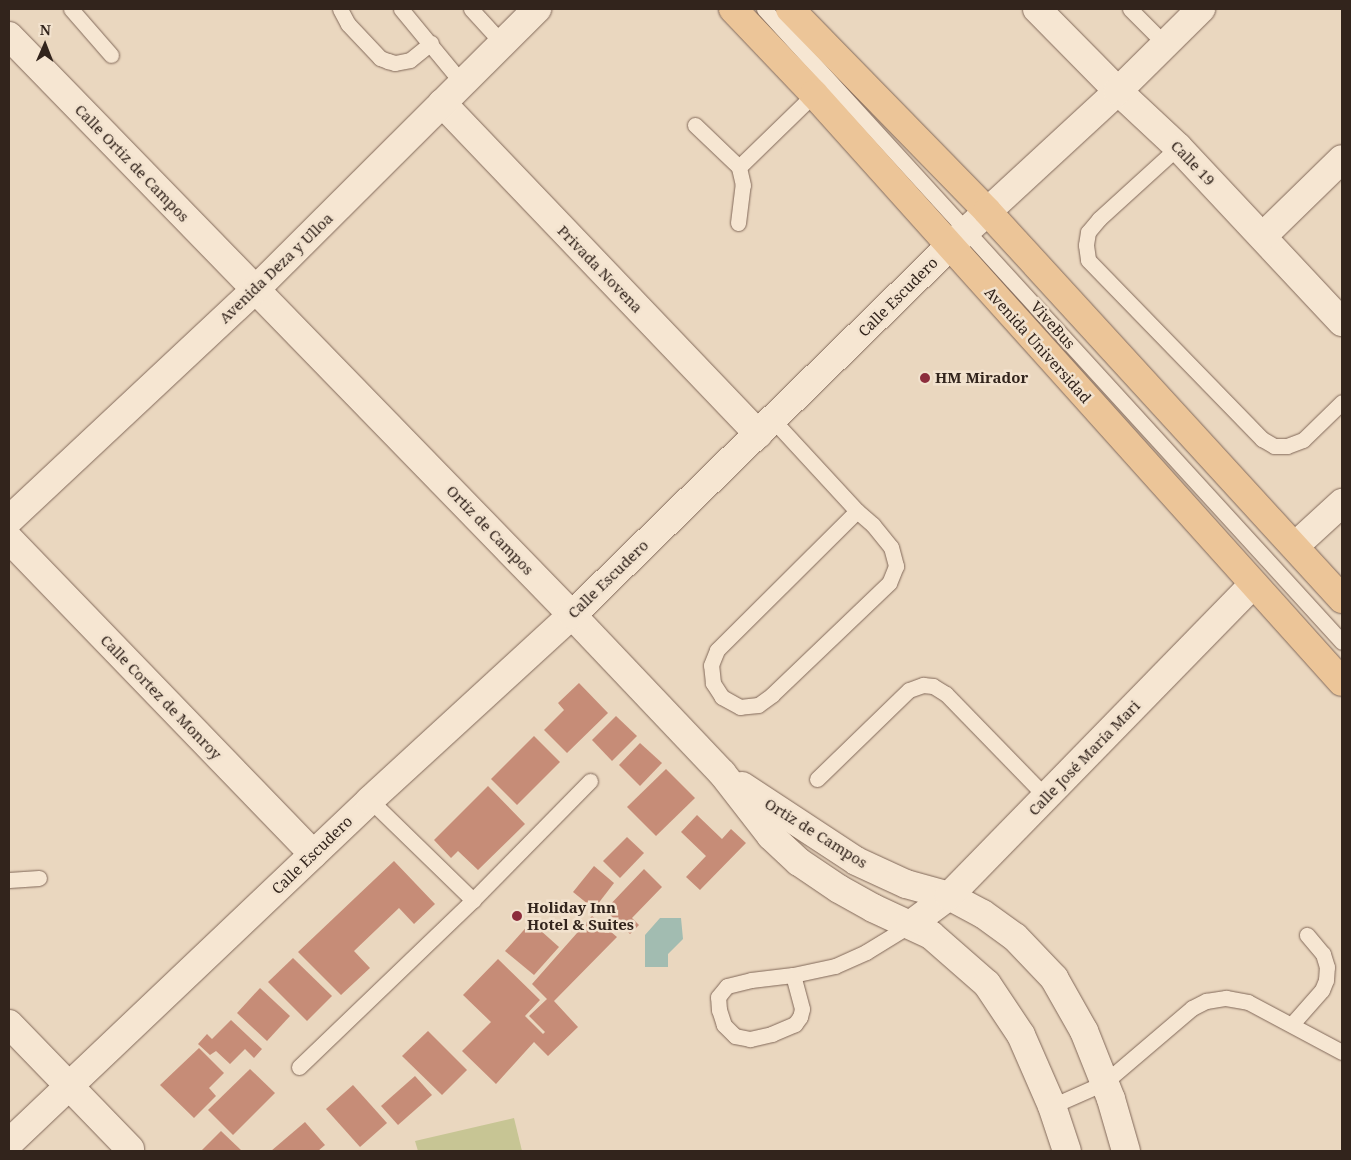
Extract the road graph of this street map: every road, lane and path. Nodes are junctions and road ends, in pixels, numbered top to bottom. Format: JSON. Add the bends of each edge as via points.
{"nodes":[{"id":1,"x":71,"y":9,"type":"edge"},
{"id":2,"x":340,"y":9,"type":"edge"},
{"id":3,"x":401,"y":9,"type":"edge"},
{"id":4,"x":471,"y":9,"type":"edge"},
{"id":5,"x":536,"y":9,"type":"edge"},
{"id":6,"x":733,"y":9,"type":"edge"},
{"id":7,"x":764,"y":9,"type":"edge"},
{"id":8,"x":790,"y":9,"type":"edge"},
{"id":9,"x":1037,"y":9,"type":"edge"},
{"id":10,"x":1130,"y":9,"type":"edge"},
{"id":11,"x":1200,"y":9,"type":"edge"},
{"id":12,"x":9,"y":36,"type":"edge"},
{"id":13,"x":431,"y":42,"type":"junction"},
{"id":14,"x":502,"y":43,"type":"junction"},
{"id":15,"x":1164,"y":43,"type":"junction"},
{"id":16,"x":111,"y":55,"type":"dead end"},
{"id":17,"x":462,"y":83,"type":"junction"},
{"id":18,"x":1118,"y":91,"type":"junction"},
{"id":19,"x":814,"y":94,"type":"junction"},
{"id":20,"x":442,"y":103,"type":"junction"},
{"id":21,"x":695,"y":125,"type":"dead end"},
{"id":22,"x":1178,"y":147,"type":"junction"},
{"id":23,"x":1342,"y":159,"type":"edge"},
{"id":24,"x":739,"y":167,"type":"junction"},
{"id":25,"x":987,"y":211,"type":"junction"},
{"id":26,"x":738,"y":223,"type":"dead end"},
{"id":27,"x":1262,"y":236,"type":"junction"},
{"id":28,"x":958,"y":238,"type":"junction"},
{"id":29,"x":256,"y":289,"type":"junction"},
{"id":30,"x":1342,"y":322,"type":"edge"},
{"id":31,"x":1342,"y":402,"type":"edge"},
{"id":32,"x":766,"y":427,"type":"junction"},
{"id":33,"x":1342,"y":503,"type":"edge"},
{"id":34,"x":857,"y":511,"type":"junction"},
{"id":35,"x":9,"y":520,"type":"edge"},
{"id":36,"x":9,"y":539,"type":"edge"},
{"id":37,"x":1295,"y":546,"type":"junction"},
{"id":38,"x":1253,"y":584,"type":"junction"},
{"id":39,"x":1342,"y":598,"type":"edge"},
{"id":40,"x":572,"y":614,"type":"junction"},
{"id":41,"x":1342,"y":642,"type":"edge"},
{"id":42,"x":1342,"y":682,"type":"edge"},
{"id":43,"x":722,"y":773,"type":"junction"},
{"id":44,"x":817,"y":779,"type":"dead end"},
{"id":45,"x":590,"y":781,"type":"dead end"},
{"id":46,"x":1046,"y":797,"type":"junction"},
{"id":47,"x":370,"y":800,"type":"junction"},
{"id":48,"x":313,"y":854,"type":"junction"},
{"id":49,"x":39,"y":878,"type":"dead end"},
{"id":50,"x":9,"y":880,"type":"edge"},
{"id":51,"x":949,"y":896,"type":"junction"},
{"id":52,"x":473,"y":900,"type":"junction"},
{"id":53,"x":910,"y":924,"type":"junction"},
{"id":54,"x":1307,"y":935,"type":"dead end"},
{"id":55,"x":793,"y":975,"type":"junction"},
{"id":56,"x":9,"y":1024,"type":"edge"},
{"id":57,"x":1292,"y":1024,"type":"junction"},
{"id":58,"x":1342,"y":1052,"type":"edge"},
{"id":59,"x":300,"y":1067,"type":"dead end"},
{"id":60,"x":1104,"y":1083,"type":"junction"},
{"id":61,"x":70,"y":1087,"type":"junction"},
{"id":62,"x":1052,"y":1106,"type":"junction"},
{"id":63,"x":9,"y":1143,"type":"edge"},
{"id":64,"x":130,"y":1149,"type":"dead end"},
{"id":65,"x":1067,"y":1151,"type":"edge"},
{"id":66,"x":1126,"y":1151,"type":"edge"}],
"edges":[{"from":1,"to":16,"type":"lane"},
{"from":2,"to":13,"type":"lane","via":[[348,24],[380,58],[388,61],[410,60]]},
{"from":3,"to":13,"type":"lane"},
{"from":4,"to":14,"type":"lane"},
{"from":5,"to":14,"type":"street","name":"Avenida Deza y Ulloa"},
{"from":6,"to":19,"type":"main road","name":"Avenida Universidad"},
{"from":7,"to":28,"type":"lane","name":"ViveBus"},
{"from":8,"to":25,"type":"main road"},
{"from":9,"to":18,"type":"street","name":"Calle 19"},
{"from":10,"to":15,"type":"lane"},
{"from":11,"to":15,"type":"street","name":"Calle Escudero"},
{"from":12,"to":29,"type":"street","name":"Calle Ortiz de Campos"},
{"from":13,"to":17,"type":"lane"},
{"from":14,"to":17,"type":"street","name":"Avenida Deza y Ulloa"},
{"from":15,"to":18,"type":"street","name":"Calle Escudero"},
{"from":17,"to":20,"type":"street","name":"Avenida Deza y Ulloa"},
{"from":18,"to":22,"type":"street","name":"Calle 19"},
{"from":18,"to":25,"type":"street","name":"Calle Escudero"},
{"from":19,"to":24,"type":"lane"},
{"from":19,"to":28,"type":"main road","name":"Avenida Universidad"},
{"from":20,"to":29,"type":"street","name":"Avenida Deza y Ulloa"},
{"from":20,"to":32,"type":"street","name":"Privada Novena"},
{"from":21,"to":24,"type":"lane"},
{"from":22,"to":27,"type":"street","name":"Calle 19"},
{"from":22,"to":31,"type":"lane","via":[[1088,232],[1088,260],[1262,439],[1274,446],[1287,446],[1303,440]]},
{"from":23,"to":27,"type":"street"},
{"from":24,"to":26,"type":"lane","via":[[743,185]]},
{"from":25,"to":28,"type":"street","name":"Calle Escudero"},
{"from":25,"to":37,"type":"main road"},
{"from":27,"to":30,"type":"street","name":"Calle 19"},
{"from":28,"to":32,"type":"street","name":"Calle Escudero"},
{"from":28,"to":38,"type":"main road","name":"Avenida Universidad"},
{"from":28,"to":41,"type":"lane","name":"ViveBus"},
{"from":29,"to":35,"type":"street","name":"Avenida Deza y Ulloa"},
{"from":29,"to":40,"type":"street","name":"Ortiz de Campos"},
{"from":32,"to":34,"type":"lane"},
{"from":32,"to":40,"type":"street","name":"Calle Escudero"},
{"from":33,"to":37,"type":"street"},
{"from":34,"to":34,"type":"lane","via":[[891,547],[896,566],[888,583],[758,705],[740,707],[722,697],[713,683],[711,665],[717,650]]},
{"from":36,"to":48,"type":"street","name":"Calle Cortez de Monroy"},
{"from":37,"to":39,"type":"main road"},
{"from":38,"to":42,"type":"main road","name":"Avenida Universidad"},
{"from":38,"to":46,"type":"street","name":"Calle José María Mari"},
{"from":40,"to":43,"type":"street","name":"Ortiz de Campos"},
{"from":40,"to":47,"type":"street","name":"Calle Escudero"},
{"from":43,"to":51,"type":"street","name":"Ortiz de Campos","via":[[856,861],[906,884]]},
{"from":43,"to":53,"type":"street","name":"Ortiz de Campos","via":[[772,836],[799,862],[848,894]]},
{"from":44,"to":46,"type":"lane","via":[[908,690],[923,685],[934,686],[946,694]]},
{"from":45,"to":52,"type":"lane"},
{"from":46,"to":51,"type":"street","name":"Calle José María Mari"},
{"from":47,"to":48,"type":"street","name":"Calle Escudero"},
{"from":47,"to":52,"type":"lane"},
{"from":48,"to":61,"type":"street","name":"Calle Escudero"},
{"from":49,"to":50,"type":"lane"},
{"from":51,"to":53,"type":"street","name":"Calle José María Mari"},
{"from":51,"to":60,"type":"street","name":"Ortiz de Campos","via":[[983,914],[1015,937],[1054,978],[1084,1031]]},
{"from":52,"to":59,"type":"lane"},
{"from":53,"to":55,"type":"lane","via":[[836,966]]},
{"from":53,"to":62,"type":"street","name":"Ortiz de Campos","via":[[931,935],[987,984],[1020,1035]]},
{"from":54,"to":57,"type":"lane","via":[[1323,954],[1326,980],[1322,990]]},
{"from":55,"to":55,"type":"lane","via":[[728,986],[718,997],[724,1025],[735,1036],[750,1040],[795,1024],[802,1009]]},
{"from":56,"to":61,"type":"street"},
{"from":57,"to":58,"type":"lane"},
{"from":57,"to":60,"type":"lane","via":[[1248,1002],[1226,998],[1206,1001],[1192,1008]]},
{"from":60,"to":62,"type":"lane"},
{"from":60,"to":66,"type":"street","name":"Ortiz de Campos"},
{"from":61,"to":63,"type":"street","name":"Calle Escudero"},
{"from":61,"to":64,"type":"street"},
{"from":62,"to":65,"type":"street","name":"Ortiz de Campos"}]}
